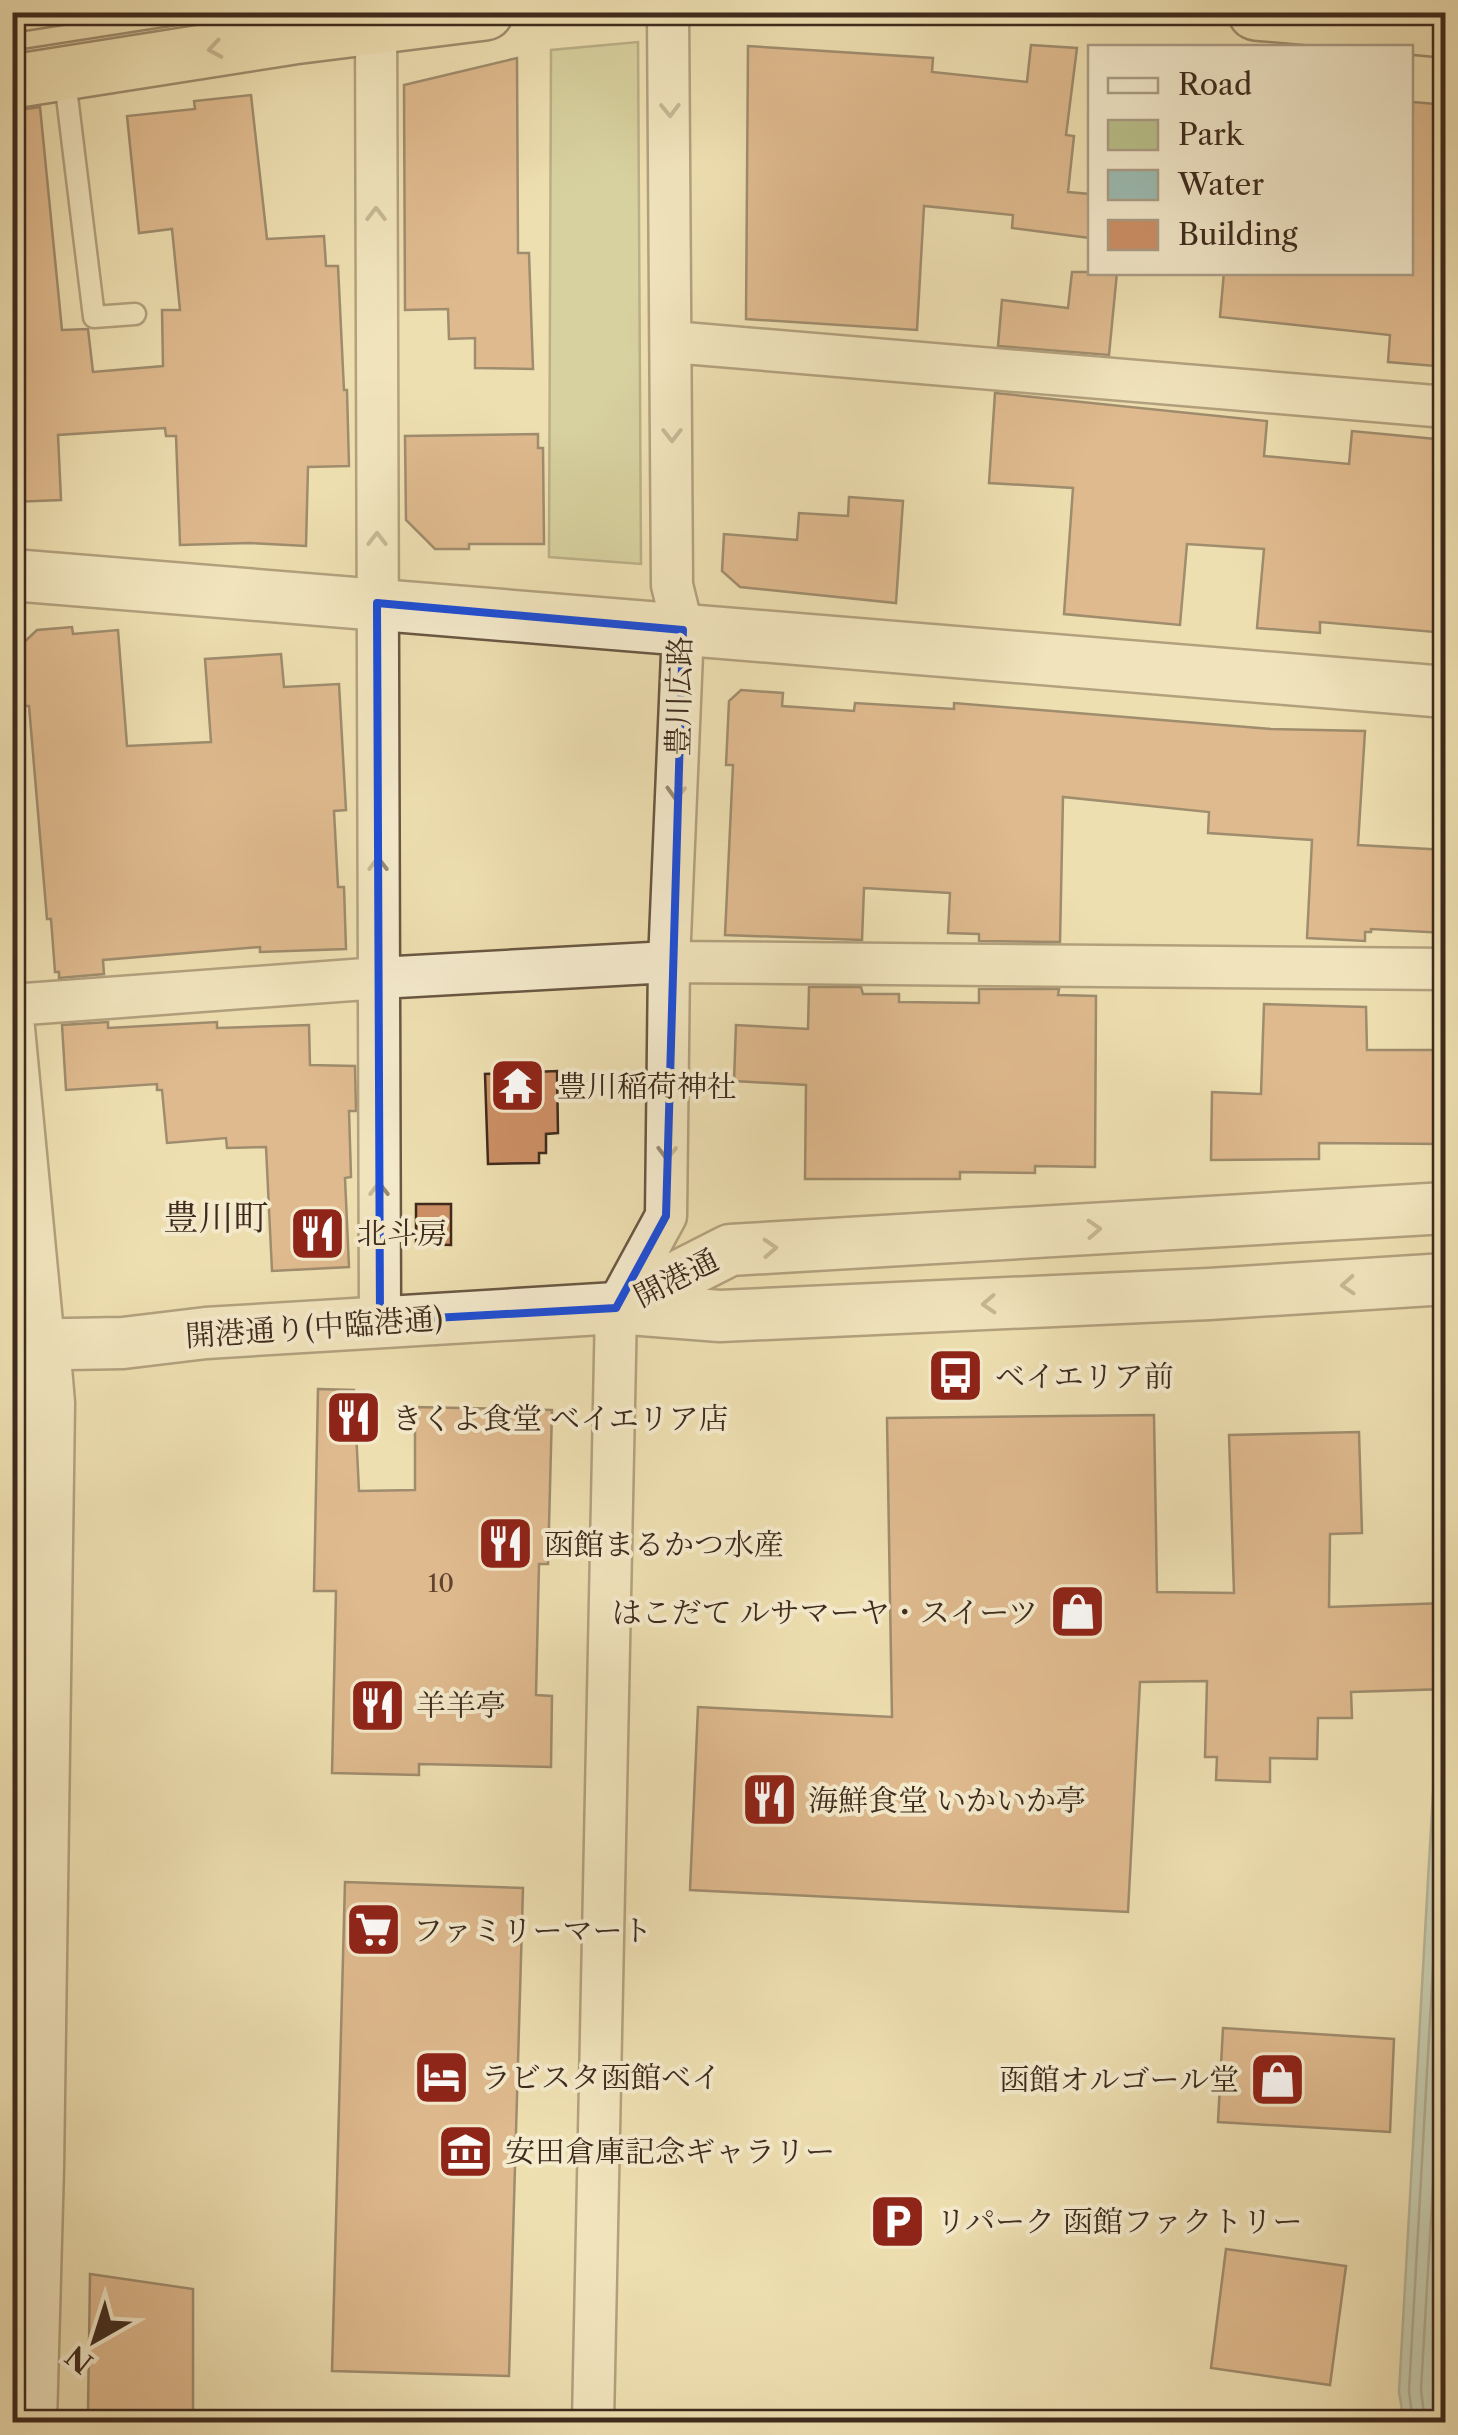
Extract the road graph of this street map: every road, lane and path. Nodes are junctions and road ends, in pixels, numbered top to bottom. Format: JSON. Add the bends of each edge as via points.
{"nodes":[{"id":1,"x":485,"y":12,"type":"edge"},
{"id":2,"x":668,"y":12,"type":"edge"},
{"id":3,"x":1256,"y":12,"type":"edge"},
{"id":4,"x":375,"y":21,"type":"edge"},
{"id":5,"x":1446,"y":28,"type":"edge"},
{"id":6,"x":38,"y":76,"type":"edge"},
{"id":7,"x":135,"y":314,"type":"dead end"},
{"id":8,"x":672,"y":342,"type":"junction"},
{"id":9,"x":1446,"y":407,"type":"edge"},
{"id":10,"x":12,"y":575,"type":"edge"},
{"id":11,"x":377,"y":602,"type":"junction"},
{"id":12,"x":683,"y":630,"type":"junction"},
{"id":13,"x":1446,"y":692,"type":"edge"},
{"id":14,"x":670,"y":962,"type":"junction"},
{"id":15,"x":1446,"y":969,"type":"edge"},
{"id":16,"x":379,"y":978,"type":"junction"},
{"id":17,"x":12,"y":1006,"type":"edge"},
{"id":18,"x":1446,"y":1208,"type":"edge"},
{"id":19,"x":1446,"y":1279,"type":"edge"},
{"id":20,"x":616,"y":1308,"type":"junction"},
{"id":21,"x":380,"y":1321,"type":"junction"},
{"id":22,"x":28,"y":1344,"type":"edge"},
{"id":23,"x":25,"y":2168,"type":"edge"},
{"id":24,"x":31,"y":2422,"type":"edge"},
{"id":25,"x":593,"y":2422,"type":"edge"}],
"edges":[{"from":1,"to":4,"type":"highway"},
{"from":2,"to":8,"type":"street","name":"豊川広路","one_way":true},
{"from":3,"to":5,"type":"highway"},
{"from":4,"to":6,"type":"highway","one_way":true},
{"from":11,"to":4,"type":"street","one_way":true},
{"from":6,"to":7,"type":"lane","via":[[94,317]]},
{"from":8,"to":9,"type":"street"},
{"from":8,"to":12,"type":"street","name":"豊川広路","one_way":true,"via":[[672,585]]},
{"from":10,"to":11,"type":"street"},
{"from":11,"to":12,"type":"street"},
{"from":16,"to":11,"type":"street","one_way":true},
{"from":12,"to":13,"type":"street"},
{"from":12,"to":14,"type":"street","name":"豊川広路","one_way":true},
{"from":14,"to":15,"type":"street"},
{"from":14,"to":16,"type":"street"},
{"from":14,"to":20,"type":"street","name":"豊川広路","one_way":true,"via":[[666,1216]]},
{"from":16,"to":17,"type":"street"},
{"from":21,"to":16,"type":"street","one_way":true},
{"from":17,"to":22,"type":"street"},
{"from":20,"to":18,"type":"street","name":"開港通","one_way":true,"via":[[730,1250]]},
{"from":19,"to":20,"type":"street","name":"開港通","one_way":true,"via":[[720,1316]]},
{"from":20,"to":21,"type":"street","name":"開港通り(中臨港通)"},
{"from":20,"to":25,"type":"street"},
{"from":21,"to":22,"type":"street","name":"開港通り(中臨港通)","via":[[123,1343]]},
{"from":22,"to":23,"type":"street","via":[[48,1403]]},
{"from":23,"to":24,"type":"street"}]}
